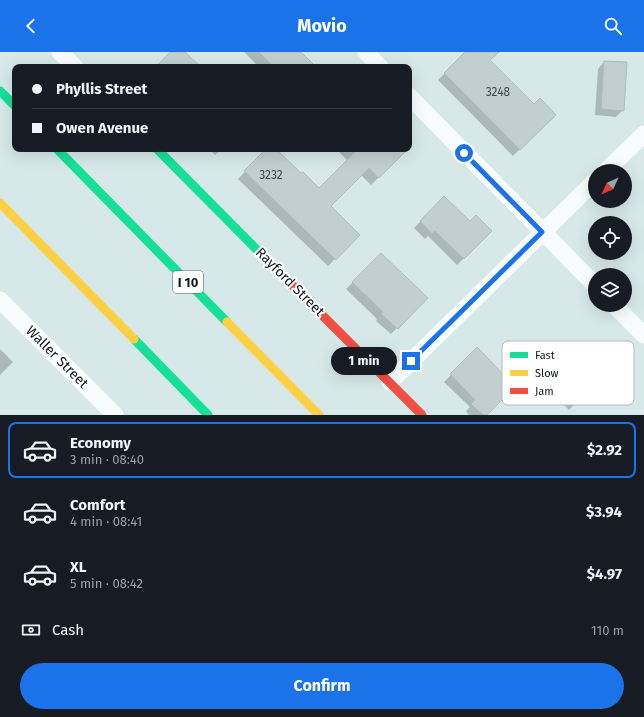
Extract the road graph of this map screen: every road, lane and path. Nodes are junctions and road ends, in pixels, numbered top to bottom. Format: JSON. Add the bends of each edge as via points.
{"nodes":[{"id":1,"x":60,"y":52,"type":"edge"},
{"id":2,"x":366,"y":52,"type":"edge"},
{"id":3,"x":72,"y":64,"type":"edge"},
{"id":4,"x":377,"y":64,"type":"edge"},
{"id":5,"x":0,"y":91,"type":"edge"},
{"id":6,"x":412,"y":99,"type":"edge"},
{"id":7,"x":12,"y":103,"type":"edge"},
{"id":8,"x":644,"y":134,"type":"edge"},
{"id":9,"x":60,"y":152,"type":"edge"},
{"id":10,"x":160,"y":152,"type":"edge"},
{"id":11,"x":613,"y":164,"type":"edge"},
{"id":12,"x":588,"y":188,"type":"edge"},
{"id":13,"x":0,"y":203,"type":"edge"},
{"id":14,"x":542,"y":232,"type":"junction"},
{"id":15,"x":588,"y":278,"type":"edge"},
{"id":16,"x":0,"y":300,"type":"edge"},
{"id":17,"x":621,"y":312,"type":"edge"},
{"id":18,"x":644,"y":335,"type":"edge"},
{"id":19,"x":390,"y":382,"type":"junction"},
{"id":20,"x":115,"y":415,"type":"edge"},
{"id":21,"x":208,"y":415,"type":"edge"},
{"id":22,"x":319,"y":415,"type":"edge"},
{"id":23,"x":422,"y":415,"type":"edge"}],
"edges":[{"from":1,"to":3,"type":"street"},
{"from":2,"to":4,"type":"street"},
{"from":5,"to":7,"type":"main road"},
{"from":6,"to":14,"type":"street"},
{"from":8,"to":11,"type":"street"},
{"from":9,"to":22,"type":"main road","number":"I 10"},
{"from":10,"to":19,"type":"main road","name":"Rayford Street"},
{"from":12,"to":14,"type":"street"},
{"from":13,"to":21,"type":"main road"},
{"from":14,"to":15,"type":"street"},
{"from":14,"to":19,"type":"street"},
{"from":16,"to":20,"type":"street","name":"Waller Street"},
{"from":17,"to":18,"type":"street"},
{"from":19,"to":23,"type":"main road","name":"Rayford Street"}]}
